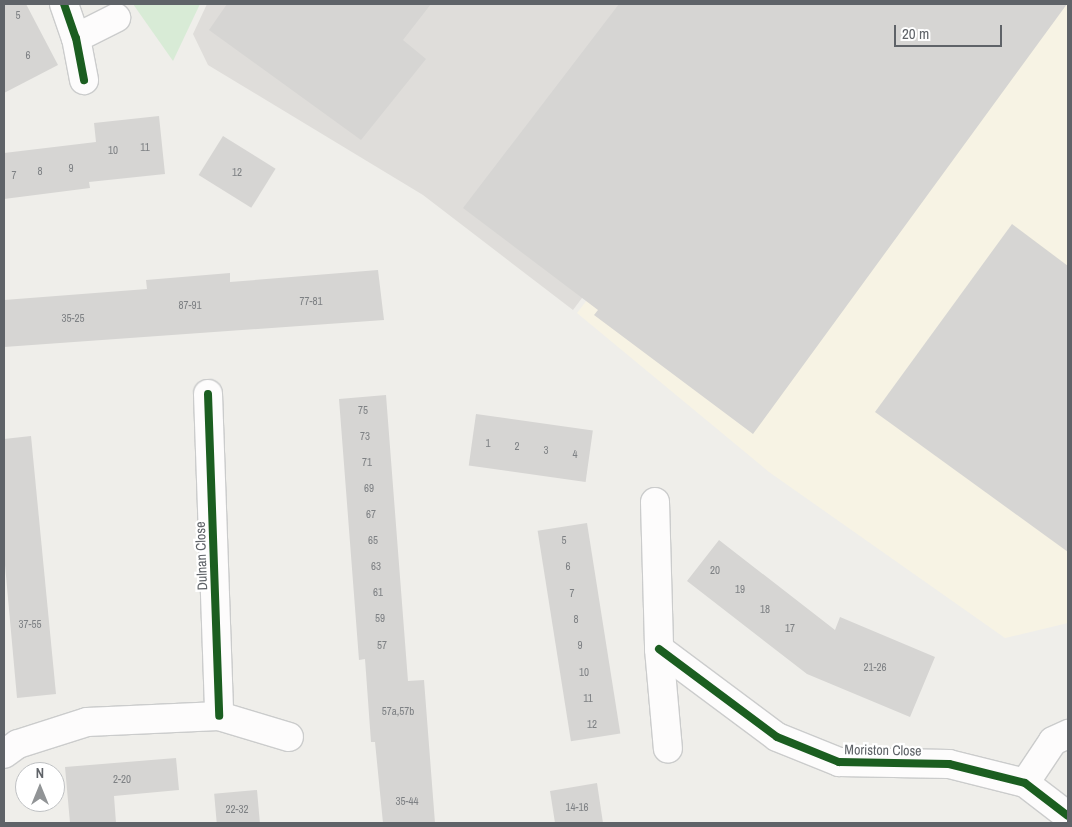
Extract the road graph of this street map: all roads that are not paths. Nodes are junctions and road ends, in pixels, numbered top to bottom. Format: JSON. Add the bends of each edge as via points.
{"nodes":[{"id":1,"x":64,"y":4,"type":"edge"},
{"id":2,"x":116,"y":18,"type":"dead end"},
{"id":3,"x":76,"y":38,"type":"junction"},
{"id":4,"x":84,"y":80,"type":"dead end"},
{"id":5,"x":208,"y":394,"type":"dead end"},
{"id":6,"x":655,"y":502,"type":"dead end"},
{"id":7,"x":659,"y":649,"type":"junction"},
{"id":8,"x":219,"y":716,"type":"junction"},
{"id":9,"x":1068,"y":734,"type":"edge"},
{"id":10,"x":289,"y":737,"type":"dead end"},
{"id":11,"x":668,"y":749,"type":"dead end"},
{"id":12,"x":4,"y":754,"type":"edge"},
{"id":13,"x":1024,"y":783,"type":"junction"},
{"id":14,"x":1068,"y":816,"type":"edge"}],
"edges":[{"from":1,"to":3,"type":"street"},
{"from":2,"to":3,"type":"street"},
{"from":3,"to":4,"type":"street"},
{"from":5,"to":8,"type":"street","name":"Dulnan Close"},
{"from":6,"to":7,"type":"street"},
{"from":7,"to":11,"type":"street"},
{"from":7,"to":13,"type":"street","name":"Moriston Close","via":[[777,737],[839,762],[949,764]]},
{"from":8,"to":10,"type":"street"},
{"from":8,"to":12,"type":"street","via":[[86,722],[18,744]]},
{"from":9,"to":13,"type":"street","via":[[1052,741]]},
{"from":13,"to":14,"type":"street","name":"Moriston Close"}]}
